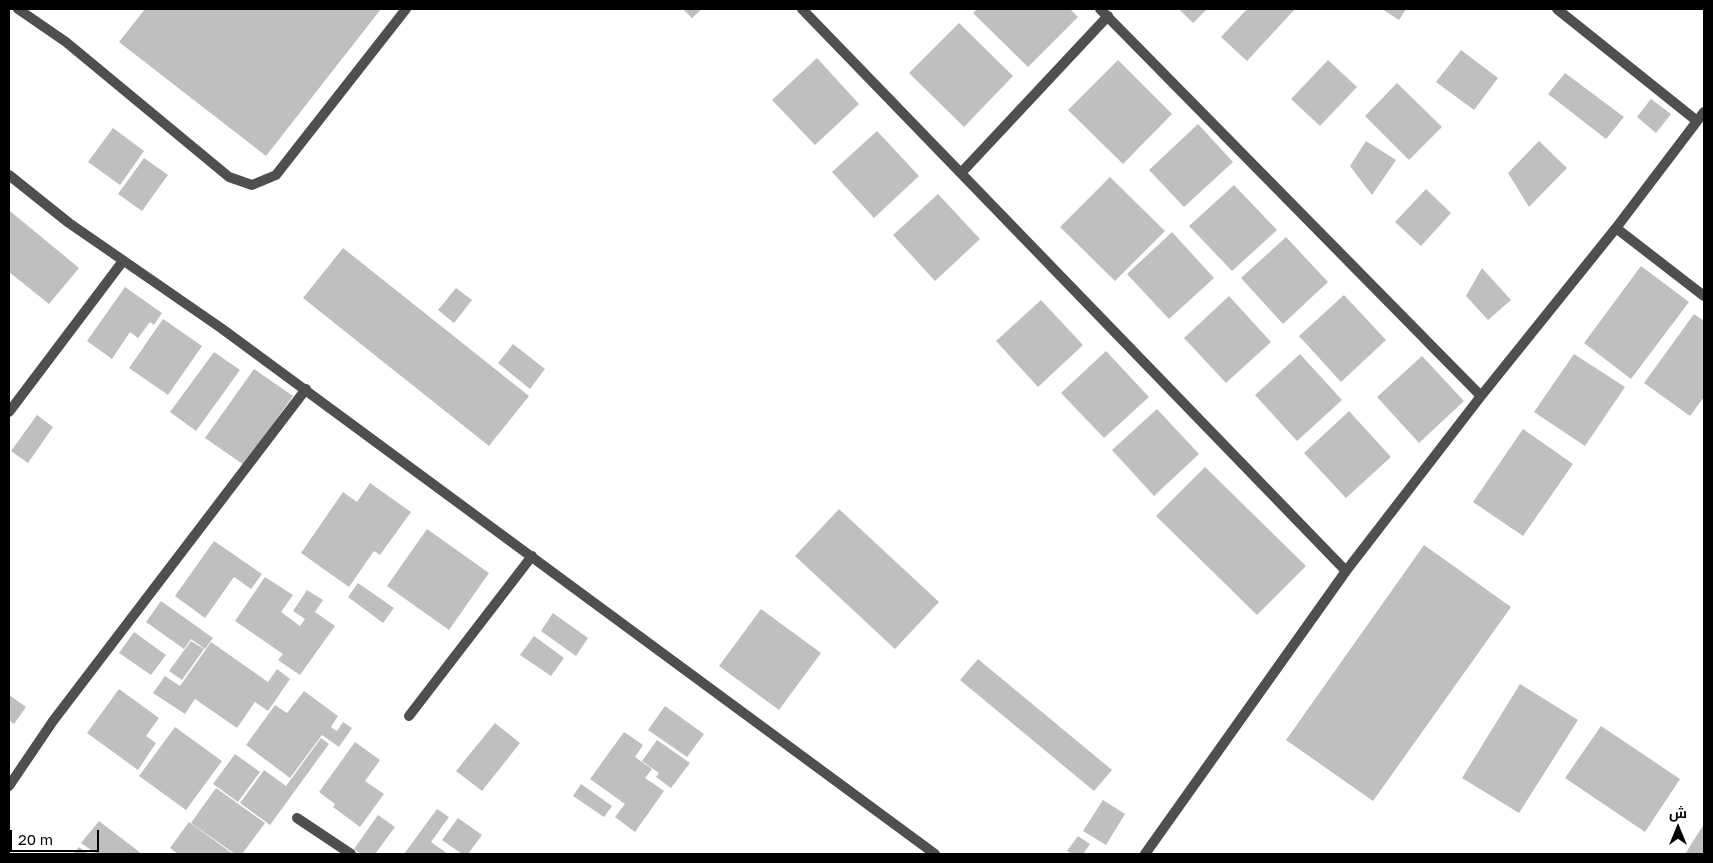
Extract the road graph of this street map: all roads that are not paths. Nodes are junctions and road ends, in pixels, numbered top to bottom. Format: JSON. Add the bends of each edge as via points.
{"nodes":[{"id":1,"x":18,"y":9,"type":"edge"},
{"id":2,"x":406,"y":9,"type":"edge"},
{"id":3,"x":802,"y":9,"type":"edge"},
{"id":4,"x":1557,"y":9,"type":"edge"},
{"id":5,"x":1104,"y":12,"type":"edge"},
{"id":6,"x":1704,"y":112,"type":"edge"},
{"id":7,"x":1697,"y":121,"type":"junction"},
{"id":8,"x":961,"y":173,"type":"junction"},
{"id":9,"x":9,"y":175,"type":"edge"},
{"id":10,"x":1616,"y":228,"type":"junction"},
{"id":11,"x":123,"y":261,"type":"junction"},
{"id":12,"x":1704,"y":296,"type":"edge"},
{"id":13,"x":306,"y":389,"type":"junction"},
{"id":14,"x":1481,"y":396,"type":"junction"},
{"id":15,"x":9,"y":412,"type":"edge"},
{"id":16,"x":532,"y":556,"type":"junction"},
{"id":17,"x":1346,"y":571,"type":"junction"},
{"id":18,"x":409,"y":716,"type":"dead end"},
{"id":19,"x":9,"y":786,"type":"edge"},
{"id":20,"x":297,"y":818,"type":"dead end"},
{"id":21,"x":351,"y":854,"type":"edge"},
{"id":22,"x":935,"y":854,"type":"edge"},
{"id":23,"x":1145,"y":854,"type":"edge"}],
"edges":[{"from":1,"to":2,"type":"street","via":[[66,42],[229,177],[252,184],[276,175]]},
{"from":3,"to":8,"type":"street"},
{"from":4,"to":7,"type":"street"},
{"from":5,"to":8,"type":"street"},
{"from":5,"to":14,"type":"street"},
{"from":6,"to":7,"type":"street"},
{"from":7,"to":10,"type":"street"},
{"from":8,"to":17,"type":"street"},
{"from":9,"to":11,"type":"street","via":[[69,224]]},
{"from":10,"to":12,"type":"street"},
{"from":10,"to":14,"type":"street"},
{"from":11,"to":13,"type":"street"},
{"from":11,"to":15,"type":"street"},
{"from":13,"to":16,"type":"street"},
{"from":13,"to":19,"type":"street","via":[[52,721]]},
{"from":14,"to":17,"type":"street"},
{"from":16,"to":18,"type":"street"},
{"from":16,"to":22,"type":"street"},
{"from":17,"to":23,"type":"street"},
{"from":20,"to":21,"type":"street"}]}
